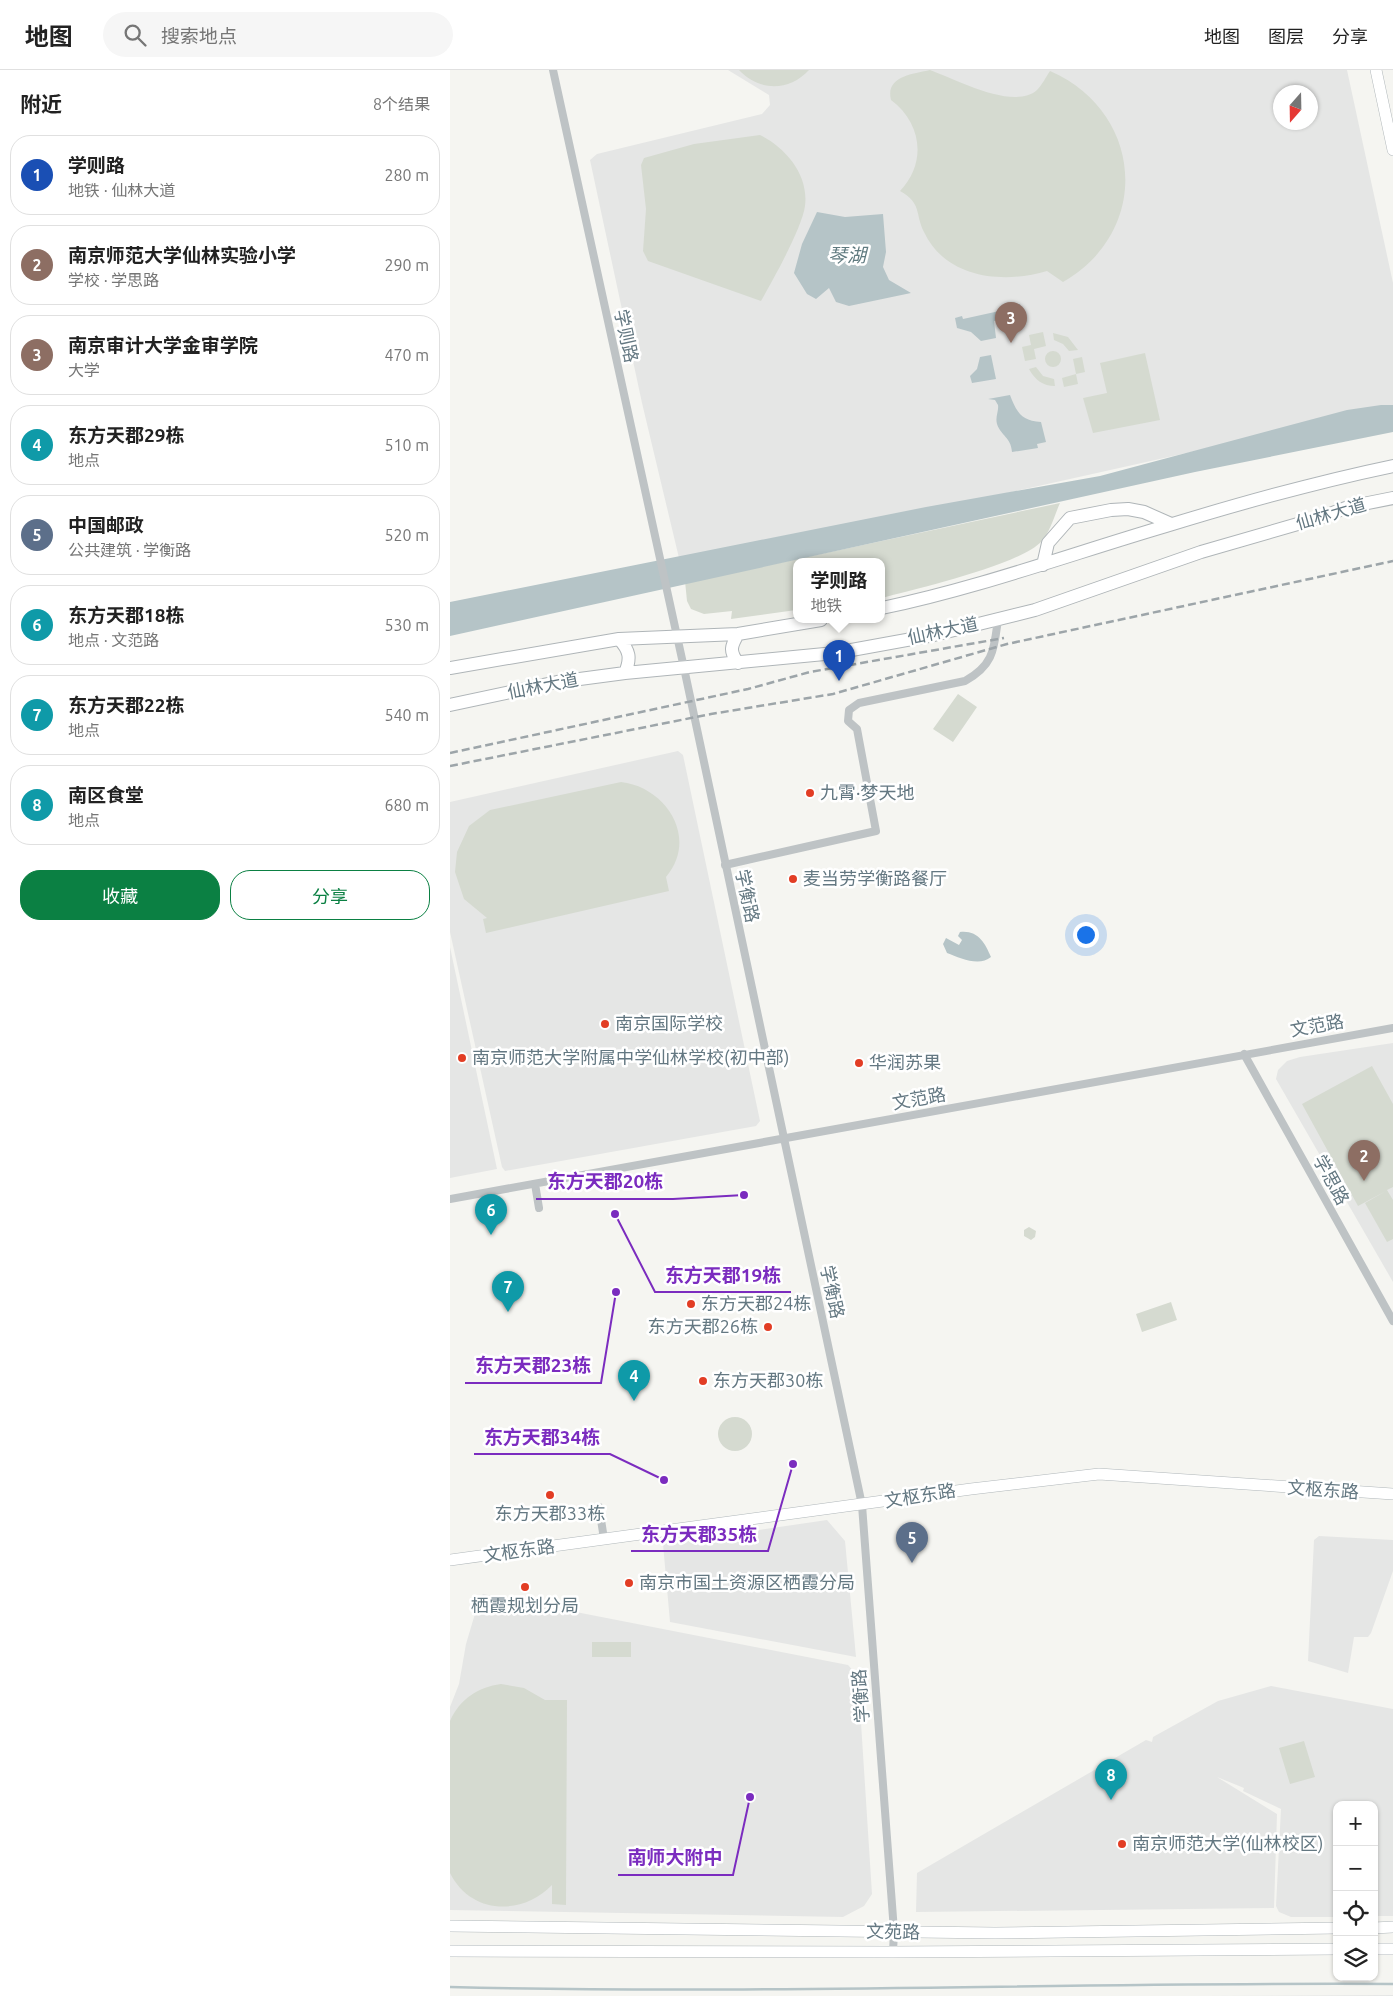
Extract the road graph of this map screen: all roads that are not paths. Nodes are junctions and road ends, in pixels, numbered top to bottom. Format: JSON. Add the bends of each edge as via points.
{"nodes":[{"id":1,"x":553,"y":70,"type":"edge"},
{"id":2,"x":1376,"y":70,"type":"edge"},
{"id":3,"x":1393,"y":150,"type":"edge"},
{"id":4,"x":1393,"y":466,"type":"edge"},
{"id":5,"x":1393,"y":498,"type":"edge"},
{"id":6,"x":1171,"y":524,"type":"junction"},
{"id":7,"x":1043,"y":565,"type":"junction"},
{"id":8,"x":885,"y":607,"type":"edge"},
{"id":9,"x":998,"y":619,"type":"junction"},
{"id":10,"x":803,"y":623,"type":"edge"},
{"id":11,"x":738,"y":634,"type":"junction"},
{"id":12,"x":676,"y":637,"type":"junction"},
{"id":13,"x":619,"y":639,"type":"junction"},
{"id":14,"x":738,"y":663,"type":"junction"},
{"id":15,"x":450,"y":668,"type":"edge"},
{"id":16,"x":684,"y":668,"type":"junction"},
{"id":17,"x":625,"y":673,"type":"junction"},
{"id":18,"x":450,"y":705,"type":"edge"},
{"id":19,"x":725,"y":865,"type":"junction"},
{"id":20,"x":1393,"y":1028,"type":"edge"},
{"id":21,"x":1244,"y":1054,"type":"junction"},
{"id":22,"x":784,"y":1138,"type":"junction"},
{"id":23,"x":535,"y":1184,"type":"junction"},
{"id":24,"x":450,"y":1199,"type":"edge"},
{"id":25,"x":539,"y":1208,"type":"dead end"},
{"id":26,"x":1393,"y":1321,"type":"edge"},
{"id":27,"x":1393,"y":1494,"type":"edge"},
{"id":28,"x":862,"y":1505,"type":"junction"},
{"id":29,"x":599,"y":1507,"type":"dead end"},
{"id":30,"x":604,"y":1539,"type":"junction"},
{"id":31,"x":450,"y":1560,"type":"edge"},
{"id":32,"x":450,"y":1926,"type":"edge"},
{"id":33,"x":1393,"y":1927,"type":"edge"},
{"id":34,"x":1333,"y":1928,"type":"edge"},
{"id":35,"x":1378,"y":1928,"type":"edge"},
{"id":36,"x":894,"y":1931,"type":"junction"},
{"id":37,"x":1333,"y":1949,"type":"edge"},
{"id":38,"x":1378,"y":1949,"type":"edge"},
{"id":39,"x":1393,"y":1949,"type":"edge"},
{"id":40,"x":450,"y":1951,"type":"edge"},
{"id":41,"x":893,"y":1952,"type":"junction"}],
"edges":[{"from":1,"to":12,"type":"street","name":"学则路"},
{"from":2,"to":3,"type":"main road"},
{"from":4,"to":6,"type":"main road","name":"仙林大道","via":[[1329,479]]},
{"from":5,"to":9,"type":"main road","name":"仙林大道","via":[[1348,507],[1201,552],[1035,610]]},
{"from":6,"to":7,"type":"main road","name":"仙林大道"},
{"from":6,"to":7,"type":"main road","via":[[1128,508],[1070,518],[1048,543]]},
{"from":7,"to":8,"type":"main road","name":"仙林大道"},
{"from":9,"to":14,"type":"main road","name":"仙林大道","via":[[934,635],[835,653]]},
{"from":9,"to":19,"type":"street","via":[[994,653],[975,675],[859,704],[850,710],[848,721],[856,729],[876,831]]},
{"from":10,"to":11,"type":"main road","name":"仙林大道"},
{"from":11,"to":12,"type":"main road","name":"仙林大道"},
{"from":11,"to":14,"type":"main road","via":[[731,646],[731,654]]},
{"from":12,"to":13,"type":"main road","name":"仙林大道"},
{"from":12,"to":16,"type":"street","name":"学则路"},
{"from":13,"to":15,"type":"main road","name":"仙林大道"},
{"from":13,"to":17,"type":"main road","via":[[628,649],[631,659]]},
{"from":14,"to":16,"type":"main road","name":"仙林大道"},
{"from":16,"to":17,"type":"main road","name":"仙林大道"},
{"from":16,"to":19,"type":"street","name":"学衡路"},
{"from":17,"to":18,"type":"main road","name":"仙林大道","via":[[557,682]]},
{"from":19,"to":22,"type":"street","name":"学衡路"},
{"from":20,"to":21,"type":"street","name":"文范路"},
{"from":21,"to":22,"type":"street","name":"文范路"},
{"from":21,"to":26,"type":"street","name":"学思路"},
{"from":22,"to":23,"type":"street","name":"文范路"},
{"from":22,"to":28,"type":"street","name":"学衡路"},
{"from":23,"to":24,"type":"street","name":"文范路"},
{"from":23,"to":25,"type":"street"},
{"from":27,"to":28,"type":"main road","name":"文枢东路","via":[[1099,1474]]},
{"from":28,"to":30,"type":"main road","name":"文枢东路"},
{"from":28,"to":36,"type":"street","name":"学衡路"},
{"from":29,"to":30,"type":"street"},
{"from":30,"to":31,"type":"main road","name":"文枢东路"},
{"from":32,"to":36,"type":"main road","name":"文苑路"},
{"from":33,"to":35,"type":"main road"},
{"from":34,"to":36,"type":"main road","name":"文苑路","via":[[1124,1933]]},
{"from":36,"to":41,"type":"street","name":"学衡路"},
{"from":37,"to":41,"type":"main road","name":"文苑路"},
{"from":38,"to":39,"type":"main road"},
{"from":40,"to":41,"type":"main road","name":"文苑路"}]}
